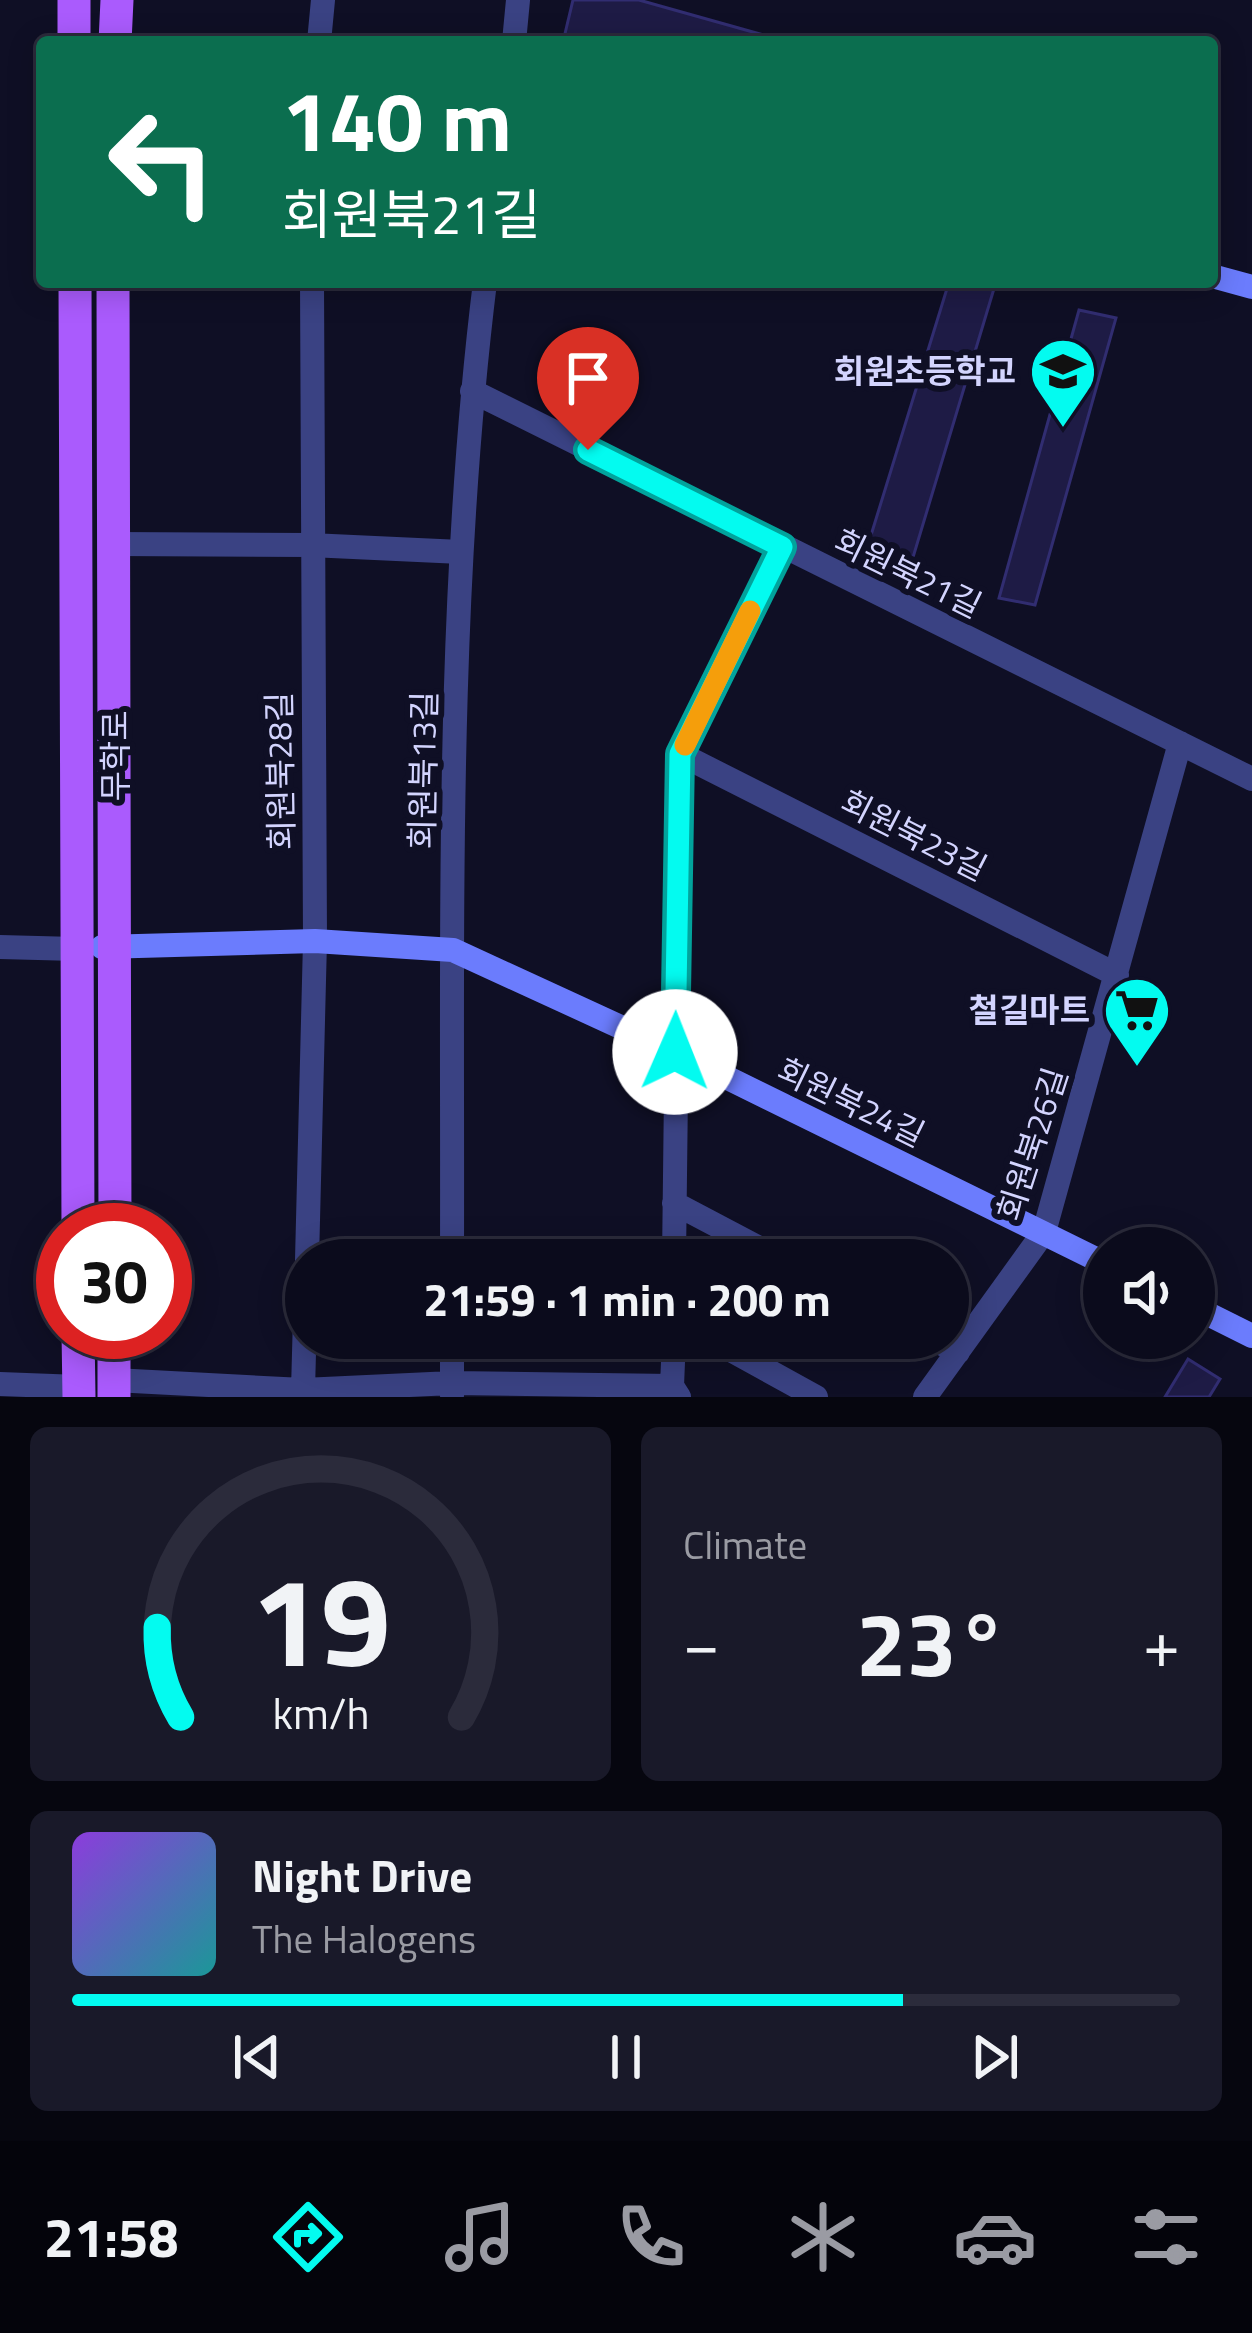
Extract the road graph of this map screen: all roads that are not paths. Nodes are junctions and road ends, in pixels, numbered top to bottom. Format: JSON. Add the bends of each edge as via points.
{"nodes":[{"id":1,"x":74,"y":0,"type":"edge"},
{"id":2,"x":117,"y":0,"type":"edge"},
{"id":3,"x":322,"y":0,"type":"edge"},
{"id":4,"x":518,"y":0,"type":"edge"},
{"id":5,"x":74,"y":36,"type":"edge"},
{"id":6,"x":116,"y":36,"type":"edge"},
{"id":7,"x":319,"y":36,"type":"edge"},
{"id":8,"x":515,"y":36,"type":"edge"},
{"id":9,"x":1218,"y":278,"type":"edge"},
{"id":10,"x":1252,"y":287,"type":"edge"},
{"id":11,"x":74,"y":288,"type":"edge"},
{"id":12,"x":113,"y":288,"type":"edge"},
{"id":13,"x":312,"y":288,"type":"edge"},
{"id":14,"x":484,"y":288,"type":"edge"},
{"id":15,"x":472,"y":391,"type":"junction"},
{"id":16,"x":113,"y":544,"type":"junction"},
{"id":17,"x":310,"y":545,"type":"junction"},
{"id":18,"x":782,"y":547,"type":"junction"},
{"id":19,"x":460,"y":551,"type":"junction"},
{"id":20,"x":1180,"y":743,"type":"junction"},
{"id":21,"x":680,"y":754,"type":"junction"},
{"id":22,"x":1252,"y":778,"type":"edge"},
{"id":23,"x":315,"y":941,"type":"junction"},
{"id":24,"x":116,"y":946,"type":"junction"},
{"id":25,"x":0,"y":947,"type":"edge"},
{"id":26,"x":76,"y":949,"type":"junction"},
{"id":27,"x":453,"y":950,"type":"junction"},
{"id":28,"x":1117,"y":975,"type":"junction"},
{"id":29,"x":675,"y":1052,"type":"junction"},
{"id":30,"x":78,"y":1203,"type":"edge"},
{"id":31,"x":115,"y":1203,"type":"edge"},
{"id":32,"x":674,"y":1203,"type":"junction"},
{"id":33,"x":1043,"y":1232,"type":"junction"},
{"id":34,"x":308,"y":1239,"type":"edge"},
{"id":35,"x":452,"y":1239,"type":"edge"},
{"id":36,"x":674,"y":1239,"type":"edge"},
{"id":37,"x":742,"y":1239,"type":"edge"},
{"id":38,"x":1083,"y":1252,"type":"edge"},
{"id":39,"x":1215,"y":1318,"type":"edge"},
{"id":40,"x":969,"y":1336,"type":"edge"},
{"id":41,"x":1252,"y":1336,"type":"edge"},
{"id":42,"x":78,"y":1359,"type":"edge"},
{"id":43,"x":304,"y":1359,"type":"edge"},
{"id":44,"x":452,"y":1359,"type":"edge"},
{"id":45,"x":674,"y":1359,"type":"edge"},
{"id":46,"x":747,"y":1359,"type":"edge"},
{"id":47,"x":953,"y":1359,"type":"edge"},
{"id":48,"x":0,"y":1384,"type":"edge"},
{"id":49,"x":114,"y":1388,"type":"edge"},
{"id":50,"x":303,"y":1390,"type":"junction"},
{"id":51,"x":452,"y":1390,"type":"edge"},
{"id":52,"x":79,"y":1392,"type":"edge"},
{"id":53,"x":675,"y":1392,"type":"edge"},
{"id":54,"x":816,"y":1397,"type":"edge"},
{"id":55,"x":925,"y":1397,"type":"edge"}],
"edges":[{"from":1,"to":5,"type":"main road"},
{"from":2,"to":6,"type":"main road"},
{"from":3,"to":7,"type":"street"},
{"from":4,"to":8,"type":"street"},
{"from":9,"to":10,"type":"main road"},
{"from":11,"to":26,"type":"main road","name":"무학로"},
{"from":12,"to":16,"type":"main road","name":"무학로"},
{"from":13,"to":17,"type":"street","name":"회원북28길"},
{"from":14,"to":15,"type":"street","name":"회원북13길"},
{"from":15,"to":18,"type":"street","name":"회원북21길"},
{"from":15,"to":19,"type":"street","name":"회원북13길"},
{"from":16,"to":17,"type":"street"},
{"from":16,"to":24,"type":"main road","name":"무학로"},
{"from":17,"to":19,"type":"street"},
{"from":17,"to":23,"type":"street","name":"회원북28길"},
{"from":18,"to":20,"type":"street","name":"회원북21길"},
{"from":18,"to":21,"type":"street"},
{"from":19,"to":27,"type":"street","name":"회원북13길"},
{"from":20,"to":22,"type":"street","name":"회원북21길"},
{"from":20,"to":28,"type":"street","name":"회원북26길"},
{"from":21,"to":28,"type":"street","name":"회원북23길"},
{"from":21,"to":29,"type":"street"},
{"from":23,"to":24,"type":"main road","name":"회원북24길"},
{"from":23,"to":27,"type":"main road","name":"회원북24길"},
{"from":23,"to":34,"type":"street","name":"회원북28길"},
{"from":24,"to":26,"type":"main road","name":"회원북24길"},
{"from":24,"to":31,"type":"main road","name":"무학로"},
{"from":25,"to":26,"type":"street"},
{"from":26,"to":30,"type":"main road","name":"무학로"},
{"from":27,"to":29,"type":"main road","name":"회원북24길"},
{"from":27,"to":35,"type":"street","name":"회원북13길"},
{"from":28,"to":33,"type":"street","name":"회원북26길"},
{"from":29,"to":32,"type":"street"},
{"from":29,"to":33,"type":"main road","name":"회원북24길"},
{"from":32,"to":36,"type":"street"},
{"from":32,"to":37,"type":"street"},
{"from":33,"to":38,"type":"main road","name":"회원북24길"},
{"from":33,"to":40,"type":"street","name":"회원북26길"},
{"from":39,"to":41,"type":"main road"},
{"from":42,"to":52,"type":"main road"},
{"from":43,"to":50,"type":"street"},
{"from":44,"to":51,"type":"street"},
{"from":45,"to":53,"type":"street"},
{"from":46,"to":54,"type":"street"},
{"from":47,"to":55,"type":"street","name":"회원북26길"},
{"from":48,"to":52,"type":"street"},
{"from":49,"to":50,"type":"street"},
{"from":50,"to":51,"type":"street"},
{"from":51,"to":53,"type":"street"}]}
